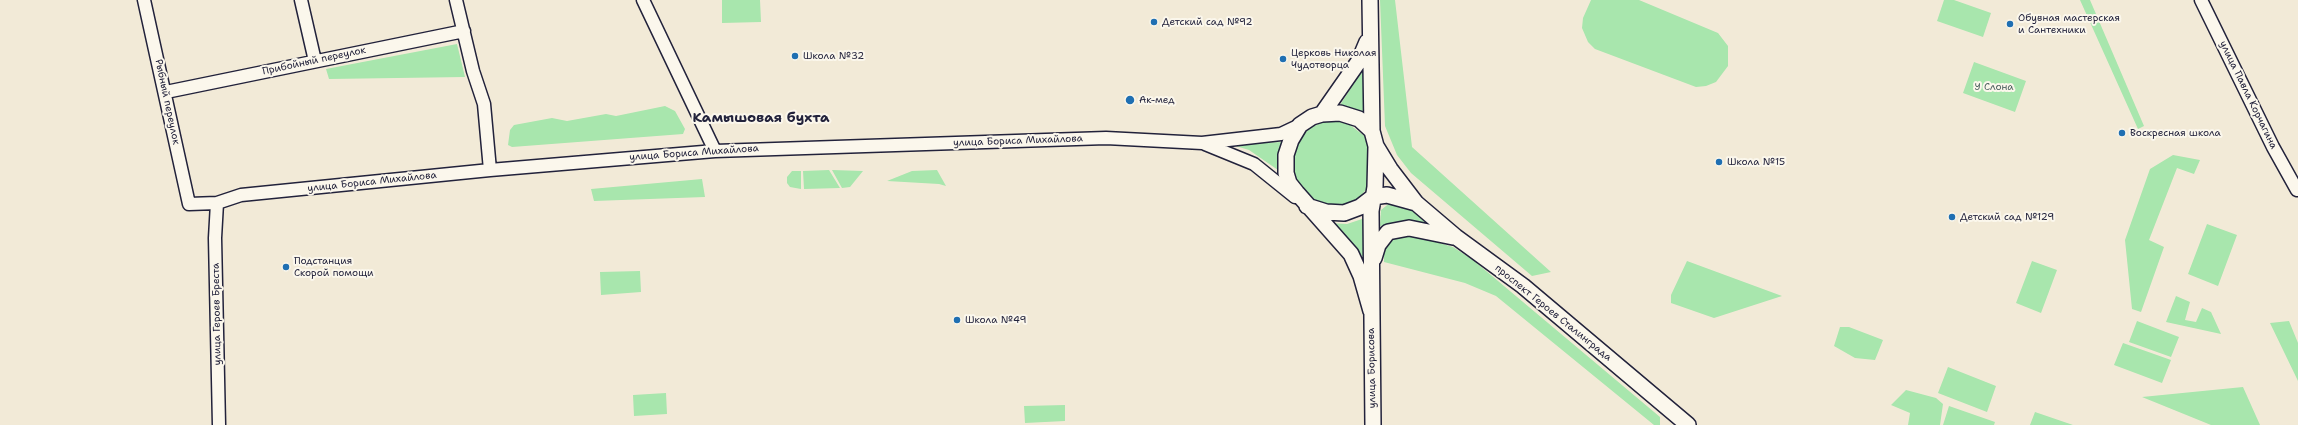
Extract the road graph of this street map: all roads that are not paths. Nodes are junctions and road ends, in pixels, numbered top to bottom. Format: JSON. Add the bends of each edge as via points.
{"nodes":[{"id":1,"x":144,"y":0,"type":"edge"},
{"id":2,"x":302,"y":0,"type":"edge"},
{"id":3,"x":456,"y":0,"type":"edge"},
{"id":4,"x":643,"y":0,"type":"edge"},
{"id":5,"x":1370,"y":0,"type":"edge"},
{"id":6,"x":2201,"y":0,"type":"edge"},
{"id":7,"x":464,"y":31,"type":"junction"},
{"id":8,"x":1370,"y":35,"type":"junction"},
{"id":9,"x":315,"y":61,"type":"junction"},
{"id":10,"x":166,"y":92,"type":"junction"},
{"id":11,"x":1322,"y":114,"type":"junction"},
{"id":12,"x":1300,"y":125,"type":"junction"},
{"id":13,"x":1372,"y":131,"type":"junction"},
{"id":14,"x":1202,"y":143,"type":"junction"},
{"id":15,"x":1376,"y":146,"type":"junction"},
{"id":16,"x":715,"y":151,"type":"junction"},
{"id":17,"x":490,"y":170,"type":"junction"},
{"id":18,"x":2297,"y":190,"type":"dead end"},
{"id":19,"x":1373,"y":197,"type":"junction"},
{"id":20,"x":217,"y":203,"type":"junction"},
{"id":21,"x":1416,"y":203,"type":"junction"},
{"id":22,"x":190,"y":204,"type":"joint"},
{"id":23,"x":1307,"y":206,"type":"junction"},
{"id":24,"x":1456,"y":237,"type":"junction"},
{"id":25,"x":1372,"y":264,"type":"junction"},
{"id":26,"x":1371,"y":311,"type":"junction"},
{"id":27,"x":220,"y":425,"type":"edge"},
{"id":28,"x":1373,"y":425,"type":"edge"},
{"id":29,"x":1688,"y":425,"type":"edge"}],
"edges":[{"from":1,"to":10,"type":"street","name":"Рыбный переулок"},
{"from":2,"to":9,"type":"street"},
{"from":3,"to":7,"type":"street"},
{"from":4,"to":16,"type":"street"},
{"from":5,"to":8,"type":"main road","name":"проспект Героев Сталинграда"},
{"from":6,"to":18,"type":"street","name":"улица Павла Корчагина","via":[[2273,147]]},
{"from":7,"to":9,"type":"street","name":"Прибойный переулок"},
{"from":7,"to":17,"type":"street","via":[[484,104]]},
{"from":8,"to":11,"type":"main road","name":"проспект Героев Сталинграда","via":[[1360,60]]},
{"from":8,"to":13,"type":"main road","name":"проспект Героев Сталинграда"},
{"from":9,"to":10,"type":"street","name":"Прибойный переулок"},
{"from":10,"to":22,"type":"street","name":"Рыбный переулок"},
{"from":11,"to":12,"type":"main road"},
{"from":11,"to":13,"type":"main road","via":[[1340,113],[1359,119]]},
{"from":12,"to":14,"type":"street","name":"улица Бориса Михайлова","via":[[1281,134]]},
{"from":12,"to":23,"type":"main road","via":[[1286,155],[1286,173],[1289,183]]},
{"from":13,"to":15,"type":"main road","name":"проспект Героев Сталинграда"},
{"from":14,"to":16,"type":"street","name":"улица Бориса Михайлова","via":[[1106,138]]},
{"from":14,"to":23,"type":"street","name":"улица Бориса Михайлова","via":[[1254,164]]},
{"from":15,"to":19,"type":"main road"},
{"from":15,"to":21,"type":"main road","name":"проспект Героев Сталинграда"},
{"from":16,"to":17,"type":"street","name":"улица Бориса Михайлова"},
{"from":17,"to":20,"type":"street","name":"улица Бориса Михайлова","via":[[241,195]]},
{"from":19,"to":21,"type":"main road","name":"проспект Героев Сталинграда","via":[[1387,195]]},
{"from":19,"to":23,"type":"main road","via":[[1360,207],[1344,213],[1326,212]]},
{"from":19,"to":25,"type":"main road","name":"улица Борисова"},
{"from":20,"to":22,"type":"street","name":"улица Бориса Михайлова"},
{"from":20,"to":27,"type":"street","name":"улица Героев Бреста","via":[[215,238]]},
{"from":21,"to":24,"type":"main road","name":"проспект Героев Сталинграда"},
{"from":23,"to":26,"type":"main road","name":"улица Борисова","via":[[1351,254],[1361,276]]},
{"from":24,"to":25,"type":"main road","via":[[1409,228],[1388,232],[1378,245]]},
{"from":24,"to":29,"type":"main road","name":"проспект Героев Сталинграда","via":[[1523,286]]},
{"from":25,"to":26,"type":"main road","name":"улица Борисова"},
{"from":26,"to":28,"type":"main road","name":"улица Борисова"}]}
